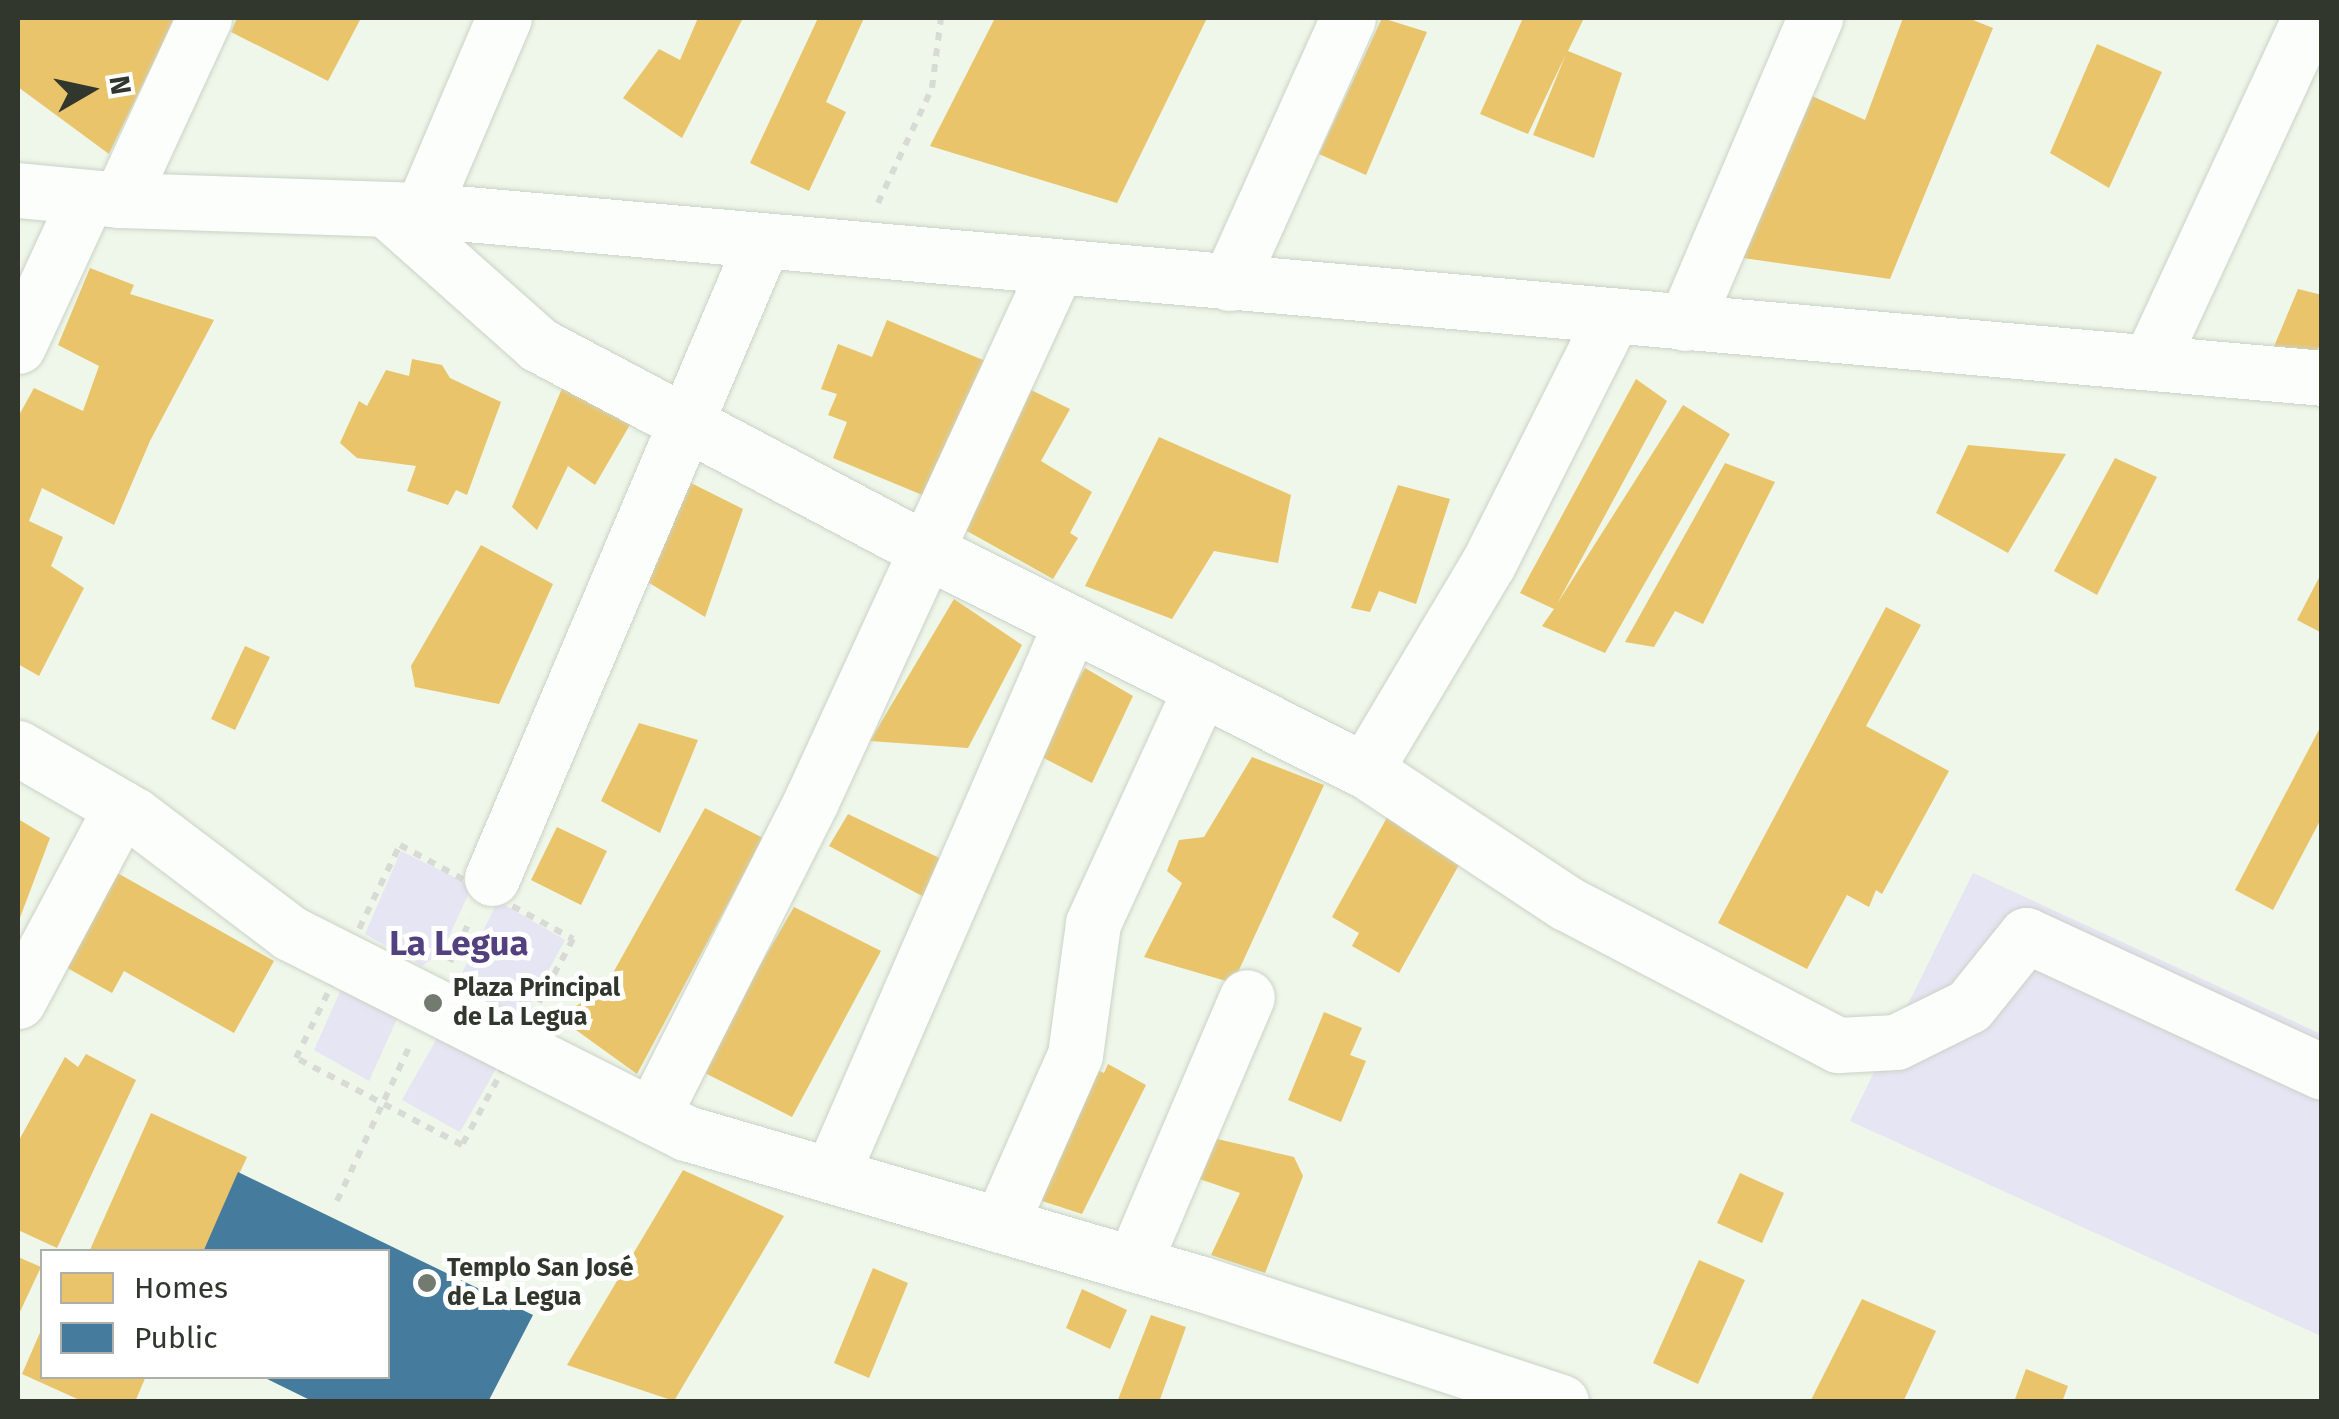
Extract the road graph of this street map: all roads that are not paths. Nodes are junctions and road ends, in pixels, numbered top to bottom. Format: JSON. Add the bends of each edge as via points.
{"nodes":[{"id":1,"x":204,"y":18,"type":"edge"},
{"id":2,"x":504,"y":18,"type":"edge"},
{"id":3,"x":1348,"y":18,"type":"edge"},
{"id":4,"x":1815,"y":18,"type":"edge"},
{"id":5,"x":2310,"y":18,"type":"edge"},
{"id":6,"x":18,"y":190,"type":"edge"},
{"id":7,"x":103,"y":199,"type":"junction"},
{"id":8,"x":405,"y":211,"type":"junction"},
{"id":9,"x":762,"y":243,"type":"junction"},
{"id":10,"x":1056,"y":268,"type":"junction"},
{"id":11,"x":1229,"y":283,"type":"junction"},
{"id":12,"x":1614,"y":316,"type":"junction"},
{"id":13,"x":1685,"y":322,"type":"junction"},
{"id":14,"x":18,"y":346,"type":"edge"},
{"id":15,"x":2150,"y":362,"type":"junction"},
{"id":16,"x":2322,"y":378,"type":"edge"},
{"id":17,"x":687,"y":419,"type":"junction"},
{"id":18,"x":926,"y":549,"type":"junction"},
{"id":19,"x":1071,"y":623,"type":"junction"},
{"id":20,"x":1200,"y":688,"type":"junction"},
{"id":21,"x":18,"y":748,"type":"edge"},
{"id":22,"x":1365,"y":770,"type":"junction"},
{"id":23,"x":121,"y":808,"type":"junction"},
{"id":24,"x":492,"y":878,"type":"dead end"},
{"id":25,"x":1247,"y":998,"type":"dead end"},
{"id":26,"x":18,"y":1001,"type":"edge"},
{"id":27,"x":2322,"y":1072,"type":"edge"},
{"id":28,"x":652,"y":1116,"type":"junction"},
{"id":29,"x":831,"y":1175,"type":"junction"},
{"id":30,"x":1000,"y":1225,"type":"junction"},
{"id":31,"x":1134,"y":1264,"type":"junction"},
{"id":32,"x":1560,"y":1402,"type":"edge"}],
"edges":[{"from":1,"to":7,"type":"street"},
{"from":2,"to":8,"type":"street"},
{"from":3,"to":11,"type":"street"},
{"from":4,"to":13,"type":"street"},
{"from":5,"to":15,"type":"street"},
{"from":6,"to":7,"type":"street"},
{"from":7,"to":8,"type":"street"},
{"from":7,"to":14,"type":"street"},
{"from":8,"to":9,"type":"street"},
{"from":8,"to":17,"type":"street","via":[[539,346]]},
{"from":9,"to":10,"type":"street"},
{"from":9,"to":17,"type":"street"},
{"from":10,"to":11,"type":"street"},
{"from":10,"to":18,"type":"street"},
{"from":11,"to":12,"type":"street"},
{"from":12,"to":13,"type":"street"},
{"from":12,"to":22,"type":"street","via":[[1488,564]]},
{"from":13,"to":15,"type":"street"},
{"from":15,"to":16,"type":"street"},
{"from":17,"to":18,"type":"street"},
{"from":17,"to":24,"type":"street"},
{"from":18,"to":19,"type":"street"},
{"from":18,"to":28,"type":"street","via":[[811,800]]},
{"from":19,"to":20,"type":"street"},
{"from":19,"to":29,"type":"street"},
{"from":20,"to":22,"type":"street"},
{"from":20,"to":30,"type":"street","via":[[1093,923],[1075,1054]]},
{"from":21,"to":23,"type":"street"},
{"from":22,"to":27,"type":"street","via":[[1566,903],[1838,1045],[1896,1042],[1969,1006],[2026,935]]},
{"from":23,"to":26,"type":"street"},
{"from":23,"to":28,"type":"street","via":[[290,933]]},
{"from":25,"to":31,"type":"street"},
{"from":28,"to":29,"type":"street","via":[[686,1133]]},
{"from":29,"to":30,"type":"street"},
{"from":30,"to":31,"type":"street"},
{"from":31,"to":32,"type":"street"}]}
